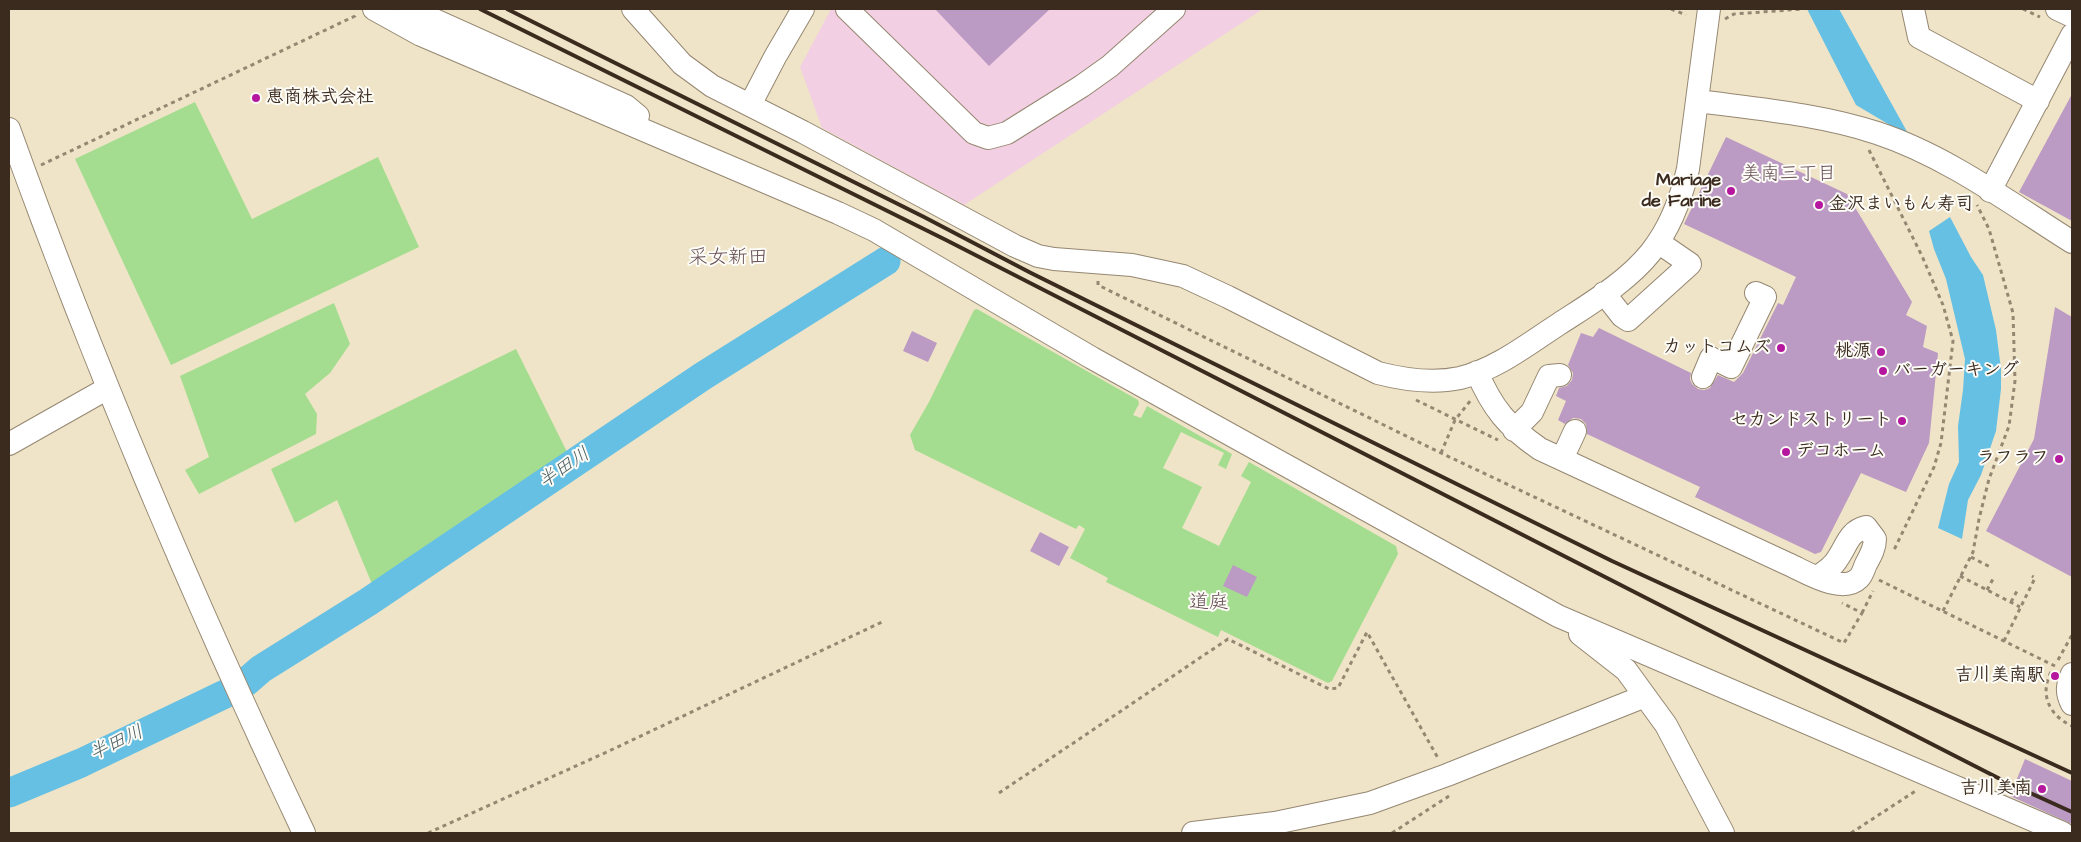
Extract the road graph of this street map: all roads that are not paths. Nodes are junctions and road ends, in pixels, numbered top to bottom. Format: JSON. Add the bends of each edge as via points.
{"nodes":[{"id":1,"x":374,"y":9,"type":"edge"},
{"id":2,"x":410,"y":9,"type":"edge"},
{"id":3,"x":633,"y":9,"type":"edge"},
{"id":4,"x":803,"y":9,"type":"edge"},
{"id":5,"x":847,"y":9,"type":"edge"},
{"id":6,"x":1174,"y":9,"type":"edge"},
{"id":7,"x":1913,"y":9,"type":"edge"},
{"id":8,"x":2057,"y":9,"type":"edge"},
{"id":9,"x":1715,"y":14,"type":"edge"},
{"id":10,"x":2072,"y":16,"type":"edge"},
{"id":11,"x":2072,"y":35,"type":"edge"},
{"id":12,"x":1698,"y":101,"type":"junction"},
{"id":13,"x":2038,"y":101,"type":"junction"},
{"id":14,"x":750,"y":106,"type":"junction"},
{"id":15,"x":9,"y":129,"type":"edge"},
{"id":16,"x":666,"y":140,"type":"junction"},
{"id":17,"x":1990,"y":191,"type":"junction"},
{"id":18,"x":1658,"y":242,"type":"junction"},
{"id":19,"x":2072,"y":242,"type":"edge"},
{"id":20,"x":1604,"y":293,"type":"junction"},
{"id":21,"x":1756,"y":293,"type":"dead end"},
{"id":22,"x":1712,"y":366,"type":"dead end"},
{"id":23,"x":1477,"y":372,"type":"junction"},
{"id":24,"x":1560,"y":375,"type":"dead end"},
{"id":25,"x":108,"y":388,"type":"junction"},
{"id":26,"x":1575,"y":431,"type":"dead end"},
{"id":27,"x":1507,"y":435,"type":"junction"},
{"id":28,"x":9,"y":444,"type":"edge"},
{"id":29,"x":1562,"y":459,"type":"junction"},
{"id":30,"x":1817,"y":577,"type":"dead end"},
{"id":31,"x":1558,"y":616,"type":"junction"},
{"id":32,"x":2064,"y":670,"type":"edge"},
{"id":33,"x":1645,"y":696,"type":"junction"},
{"id":34,"x":2072,"y":704,"type":"edge"},
{"id":35,"x":304,"y":833,"type":"edge"},
{"id":36,"x":1193,"y":833,"type":"edge"},
{"id":37,"x":1723,"y":833,"type":"edge"},
{"id":38,"x":2063,"y":833,"type":"edge"}],
"edges":[{"from":1,"to":16,"type":"street","via":[[421,35]]},
{"from":2,"to":16,"type":"street","via":[[626,106]]},
{"from":3,"to":14,"type":"street","via":[[699,78]]},
{"from":4,"to":14,"type":"street"},
{"from":5,"to":6,"type":"street","via":[[974,133],[988,138],[1007,133],[1082,86],[1110,66]]},
{"from":7,"to":13,"type":"street","via":[[1919,37]]},
{"from":8,"to":10,"type":"street"},
{"from":9,"to":12,"type":"street"},
{"from":11,"to":13,"type":"street"},
{"from":12,"to":17,"type":"street","via":[[1820,118],[1879,134],[1917,150]]},
{"from":12,"to":18,"type":"street","via":[[1684,189]]},
{"from":13,"to":17,"type":"street"},
{"from":14,"to":23,"type":"street","via":[[1038,256],[1132,265],[1183,276],[1363,366],[1396,378],[1436,382]]},
{"from":15,"to":25,"type":"street"},
{"from":16,"to":31,"type":"street","via":[[874,230],[1092,358]]},
{"from":17,"to":19,"type":"street"},
{"from":18,"to":20,"type":"street","via":[[1642,262]]},
{"from":18,"to":20,"type":"street","via":[[1690,264],[1666,294],[1628,320]]},
{"from":20,"to":23,"type":"street","via":[[1517,351]]},
{"from":21,"to":22,"type":"street","via":[[1765,297],[1731,367]]},
{"from":23,"to":27,"type":"street","via":[[1493,406],[1506,422]]},
{"from":24,"to":27,"type":"street","via":[[1549,376],[1532,412]]},
{"from":25,"to":28,"type":"street"},
{"from":25,"to":35,"type":"street","via":[[225,664]]},
{"from":26,"to":29,"type":"street"},
{"from":27,"to":29,"type":"street"},
{"from":29,"to":30,"type":"street"},
{"from":31,"to":33,"type":"street","via":[[1626,670]]},
{"from":31,"to":38,"type":"street"},
{"from":32,"to":34,"type":"street"},
{"from":33,"to":36,"type":"street","via":[[1452,783],[1275,823]]},
{"from":33,"to":37,"type":"street","via":[[1666,725]]}]}
